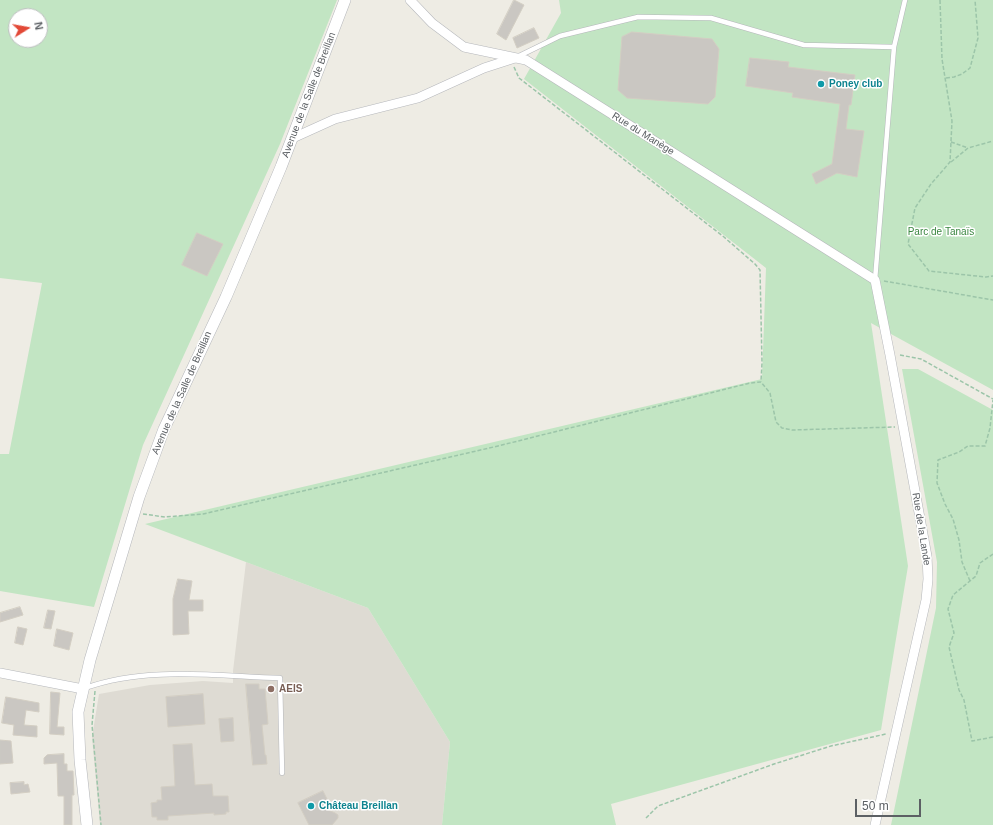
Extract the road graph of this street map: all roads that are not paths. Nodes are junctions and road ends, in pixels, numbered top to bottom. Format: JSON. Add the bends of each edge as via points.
{"nodes":[{"id":1,"x":345,"y":0,"type":"edge"},
{"id":2,"x":410,"y":0,"type":"edge"},
{"id":3,"x":905,"y":0,"type":"edge"},
{"id":4,"x":894,"y":47,"type":"junction"},
{"id":5,"x":513,"y":58,"type":"junction"},
{"id":6,"x":293,"y":138,"type":"junction"},
{"id":7,"x":875,"y":280,"type":"junction"},
{"id":8,"x":0,"y":673,"type":"edge"},
{"id":9,"x":83,"y":688,"type":"junction"},
{"id":10,"x":282,"y":773,"type":"dead end"},
{"id":11,"x":86,"y":825,"type":"edge"},
{"id":12,"x":875,"y":825,"type":"edge"}],
"edges":[{"from":1,"to":6,"type":"street","name":"Avenue de la Salle de Breillan"},
{"from":2,"to":5,"type":"street","name":"Rue du Manège","via":[[432,23],[464,47]]},
{"from":3,"to":4,"type":"lane"},
{"from":4,"to":5,"type":"lane","via":[[804,45],[711,18],[638,17],[560,36]]},
{"from":4,"to":7,"type":"lane"},
{"from":5,"to":6,"type":"street","via":[[484,68],[418,98],[335,118]]},
{"from":5,"to":7,"type":"street","name":"Rue du Manège","via":[[526,60]]},
{"from":6,"to":9,"type":"street","name":"Avenue de la Salle de Breillan","via":[[226,297],[164,429],[134,514]]},
{"from":7,"to":12,"type":"street","name":"Rue de la Lande","via":[[927,556],[928,580],[926,600]]},
{"from":8,"to":9,"type":"street"},
{"from":9,"to":10,"type":"lane","via":[[144,676],[177,674],[280,678]]},
{"from":9,"to":11,"type":"street","name":"Avenue de la Salle de Breillan","via":[[78,712]]}]}
